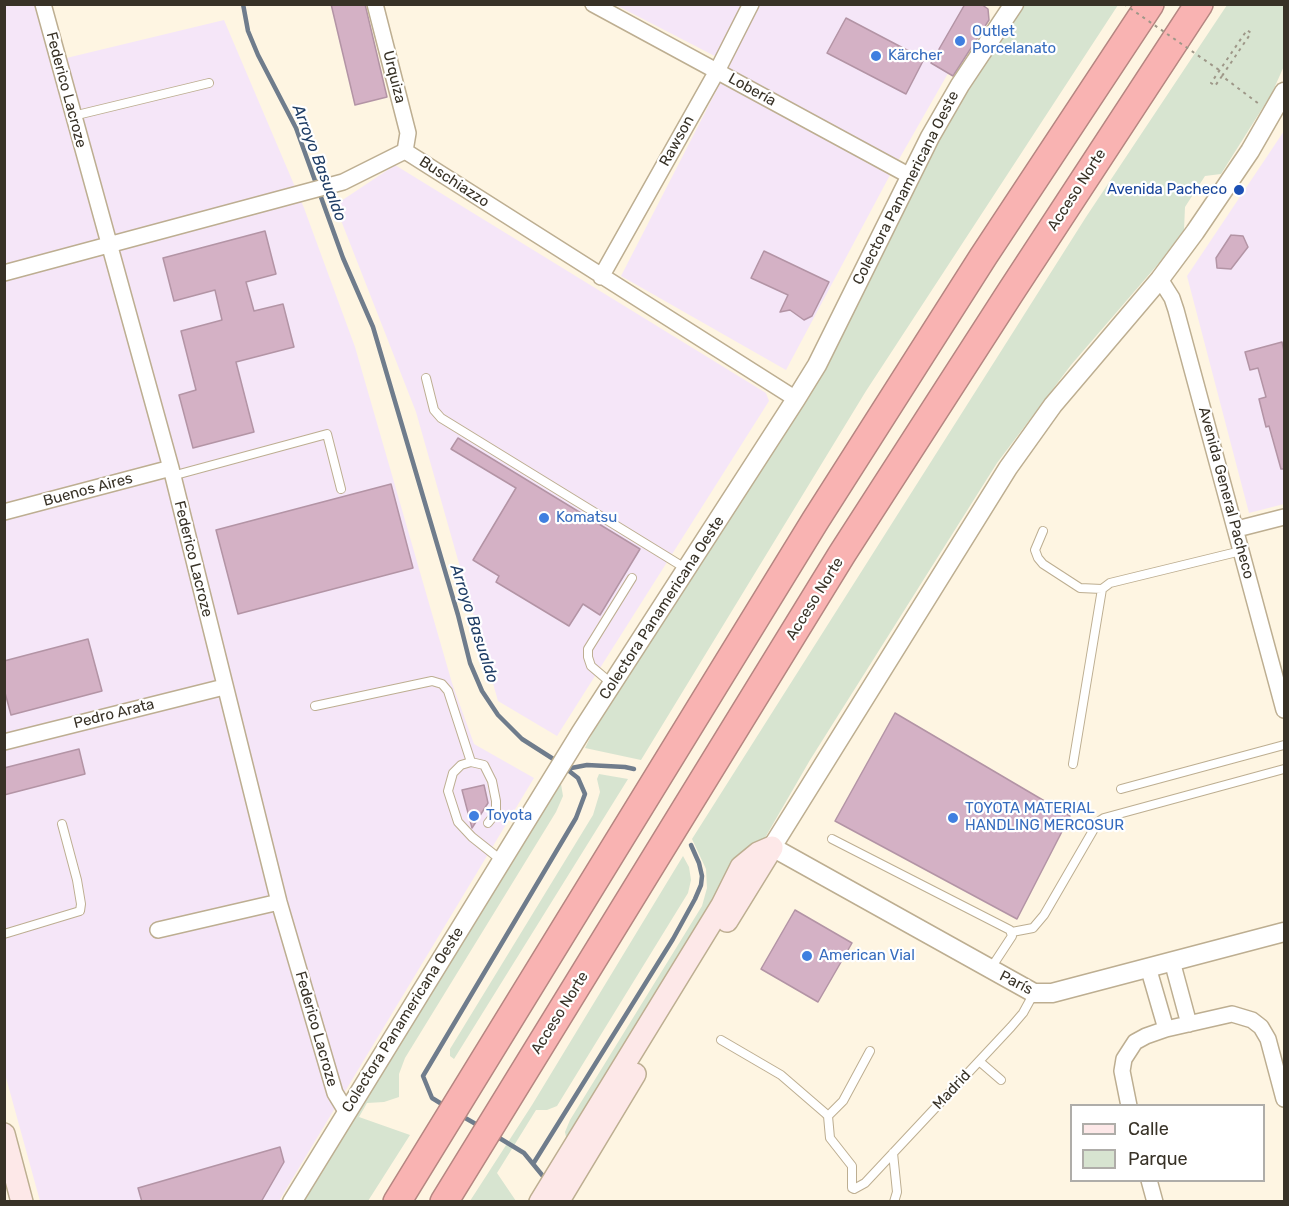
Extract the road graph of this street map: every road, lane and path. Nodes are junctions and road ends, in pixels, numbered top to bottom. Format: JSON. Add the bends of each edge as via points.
{"nodes":[{"id":1,"x":43,"y":4,"type":"edge"},
{"id":2,"x":375,"y":4,"type":"edge"},
{"id":3,"x":593,"y":4,"type":"edge"},
{"id":4,"x":751,"y":4,"type":"edge"},
{"id":5,"x":1014,"y":4,"type":"edge"},
{"id":6,"x":1124,"y":4,"type":"edge"},
{"id":7,"x":1150,"y":4,"type":"edge"},
{"id":8,"x":1199,"y":4,"type":"edge"},
{"id":9,"x":1219,"y":70,"type":"junction"},
{"id":10,"x":717,"y":71,"type":"junction"},
{"id":11,"x":1222,"y":75,"type":"junction"},
{"id":12,"x":209,"y":83,"type":"dead end"},
{"id":13,"x":1280,"y":102,"type":"edge"},
{"id":14,"x":73,"y":116,"type":"junction"},
{"id":15,"x":405,"y":151,"type":"junction"},
{"id":16,"x":910,"y":176,"type":"junction"},
{"id":17,"x":108,"y":246,"type":"junction"},
{"id":18,"x":4,"y":273,"type":"edge"},
{"id":19,"x":601,"y":277,"type":"junction"},
{"id":20,"x":1160,"y":279,"type":"junction"},
{"id":21,"x":426,"y":378,"type":"dead end"},
{"id":22,"x":796,"y":399,"type":"junction"},
{"id":23,"x":171,"y":472,"type":"junction"},
{"id":24,"x":340,"y":489,"type":"dead end"},
{"id":25,"x":4,"y":512,"type":"edge"},
{"id":26,"x":1284,"y":517,"type":"edge"},
{"id":27,"x":1237,"y":530,"type":"junction"},
{"id":28,"x":1043,"y":531,"type":"dead end"},
{"id":29,"x":1242,"y":551,"type":"junction"},
{"id":30,"x":687,"y":569,"type":"junction"},
{"id":31,"x":632,"y":578,"type":"dead end"},
{"id":32,"x":1102,"y":589,"type":"junction"},
{"id":33,"x":612,"y":684,"type":"junction"},
{"id":34,"x":224,"y":687,"type":"junction"},
{"id":35,"x":315,"y":706,"type":"dead end"},
{"id":36,"x":1284,"y":710,"type":"edge"},
{"id":37,"x":4,"y":742,"type":"edge"},
{"id":38,"x":1284,"y":745,"type":"edge"},
{"id":39,"x":471,"y":762,"type":"junction"},
{"id":40,"x":1073,"y":764,"type":"dead end"},
{"id":41,"x":1284,"y":769,"type":"edge"},
{"id":42,"x":1121,"y":789,"type":"dead end"},
{"id":43,"x":488,"y":823,"type":"dead end"},
{"id":44,"x":62,"y":824,"type":"dead end"},
{"id":45,"x":832,"y":839,"type":"dead end"},
{"id":46,"x":772,"y":848,"type":"junction"},
{"id":47,"x":502,"y":861,"type":"junction"},
{"id":48,"x":279,"y":902,"type":"junction"},
{"id":49,"x":158,"y":930,"type":"dead end"},
{"id":50,"x":1012,"y":932,"type":"junction"},
{"id":51,"x":1284,"y":932,"type":"edge"},
{"id":52,"x":4,"y":934,"type":"edge"},
{"id":53,"x":1172,"y":961,"type":"junction"},
{"id":54,"x":1148,"y":967,"type":"junction"},
{"id":55,"x":990,"y":969,"type":"junction"},
{"id":56,"x":1034,"y":993,"type":"junction"},
{"id":57,"x":1189,"y":1024,"type":"junction"},
{"id":58,"x":1166,"y":1029,"type":"junction"},
{"id":59,"x":721,"y":1040,"type":"dead end"},
{"id":60,"x":870,"y":1051,"type":"dead end"},
{"id":61,"x":979,"y":1061,"type":"junction"},
{"id":62,"x":1001,"y":1080,"type":"dead end"},
{"id":63,"x":1284,"y":1099,"type":"edge"},
{"id":64,"x":1129,"y":1104,"type":"edge"},
{"id":65,"x":346,"y":1111,"type":"junction"},
{"id":66,"x":828,"y":1116,"type":"junction"},
{"id":67,"x":4,"y":1134,"type":"edge"},
{"id":68,"x":893,"y":1154,"type":"junction"},
{"id":69,"x":574,"y":1160,"type":"junction"},
{"id":70,"x":1150,"y":1182,"type":"edge"},
{"id":71,"x":22,"y":1202,"type":"edge"},
{"id":72,"x":292,"y":1202,"type":"edge"},
{"id":73,"x":397,"y":1202,"type":"edge"},
{"id":74,"x":444,"y":1202,"type":"edge"},
{"id":75,"x":540,"y":1202,"type":"edge"},
{"id":76,"x":558,"y":1202,"type":"edge"},
{"id":77,"x":894,"y":1202,"type":"edge"},
{"id":78,"x":1155,"y":1202,"type":"edge"}],
"edges":[{"from":1,"to":14,"type":"street","name":"Federico Lacroze"},
{"from":2,"to":15,"type":"street","name":"Urquiza","via":[[408,133]]},
{"from":3,"to":10,"type":"street","name":"Lobería"},
{"from":4,"to":10,"type":"street","name":"Rawson"},
{"from":5,"to":16,"type":"street","name":"Colectora Panamericana Oeste","via":[[960,85]]},
{"from":6,"to":9,"type":"path","bridge":true},
{"from":7,"to":73,"type":"highway","via":[[815,521]]},
{"from":8,"to":74,"type":"highway","name":"Acceso Norte","via":[[842,554]]},
{"from":9,"to":11,"type":"path","via":[[1211,83],[1215,86]]},
{"from":9,"to":11,"type":"path","via":[[1247,30],[1251,33]]},
{"from":10,"to":16,"type":"street","name":"Lobería"},
{"from":10,"to":19,"type":"street","name":"Rawson"},
{"from":11,"to":13,"type":"path"},
{"from":12,"to":14,"type":"lane"},
{"from":13,"to":20,"type":"street"},
{"from":14,"to":17,"type":"street","name":"Federico Lacroze"},
{"from":15,"to":17,"type":"street","name":"Buschiazzo","via":[[343,182]]},
{"from":15,"to":19,"type":"street","name":"Buschiazzo"},
{"from":16,"to":22,"type":"street","name":"Colectora Panamericana Oeste","via":[[817,365]]},
{"from":17,"to":18,"type":"street","name":"Buschiazzo"},
{"from":17,"to":23,"type":"street","name":"Federico Lacroze"},
{"from":19,"to":22,"type":"street","name":"Buschiazzo"},
{"from":20,"to":27,"type":"street","name":"Avenida General Pacheco","via":[[1176,310]]},
{"from":20,"to":46,"type":"street","via":[[1053,405],[1008,468]]},
{"from":21,"to":30,"type":"lane","via":[[434,410],[441,418]]},
{"from":22,"to":30,"type":"street","name":"Colectora Panamericana Oeste"},
{"from":23,"to":24,"type":"lane","via":[[327,434]]},
{"from":23,"to":25,"type":"street","name":"Buenos Aires"},
{"from":23,"to":34,"type":"street","name":"Federico Lacroze"},
{"from":26,"to":27,"type":"street"},
{"from":27,"to":29,"type":"street","name":"Avenida General Pacheco"},
{"from":28,"to":32,"type":"lane","via":[[1035,550],[1043,564],[1080,588]]},
{"from":29,"to":32,"type":"lane","via":[[1110,583]]},
{"from":29,"to":36,"type":"street","name":"Avenida General Pacheco"},
{"from":30,"to":33,"type":"street","name":"Colectora Panamericana Oeste"},
{"from":31,"to":33,"type":"lane","via":[[588,649],[591,666]]},
{"from":32,"to":40,"type":"lane"},
{"from":33,"to":47,"type":"street","name":"Colectora Panamericana Oeste"},
{"from":34,"to":37,"type":"street","name":"Pedro Arata"},
{"from":34,"to":48,"type":"street","name":"Federico Lacroze"},
{"from":35,"to":39,"type":"lane","via":[[432,681],[442,684],[448,691]]},
{"from":38,"to":42,"type":"lane"},
{"from":39,"to":43,"type":"lane","via":[[484,765],[492,781],[496,813]]},
{"from":39,"to":47,"type":"lane","via":[[453,773],[448,791],[458,822]]},
{"from":41,"to":50,"type":"lane","via":[[1104,818],[1093,828],[1036,925]]},
{"from":44,"to":52,"type":"lane","via":[[77,880],[80,910]]},
{"from":45,"to":50,"type":"lane"},
{"from":46,"to":55,"type":"street","name":"París"},
{"from":46,"to":69,"type":"main road"},
{"from":47,"to":65,"type":"street","name":"Colectora Panamericana Oeste"},
{"from":48,"to":49,"type":"street"},
{"from":48,"to":65,"type":"street","name":"Federico Lacroze","via":[[335,1093]]},
{"from":50,"to":55,"type":"lane"},
{"from":51,"to":53,"type":"street","name":"París"},
{"from":53,"to":54,"type":"street","name":"París"},
{"from":53,"to":57,"type":"street"},
{"from":54,"to":56,"type":"street","name":"París","via":[[1052,993]]},
{"from":54,"to":58,"type":"street"},
{"from":55,"to":56,"type":"street","name":"París"},
{"from":56,"to":61,"type":"lane","name":"Madrid","via":[[1023,1013]]},
{"from":57,"to":58,"type":"street"},
{"from":57,"to":63,"type":"street","via":[[1232,1014],[1261,1027],[1268,1039]]},
{"from":58,"to":64,"type":"street","via":[[1135,1042],[1124,1059],[1122,1071]]},
{"from":59,"to":66,"type":"lane","via":[[781,1075]]},
{"from":60,"to":66,"type":"lane","via":[[843,1101]]},
{"from":61,"to":62,"type":"lane"},
{"from":61,"to":68,"type":"lane","name":"Madrid"},
{"from":65,"to":72,"type":"street","name":"Colectora Panamericana Oeste"},
{"from":66,"to":68,"type":"lane","name":"Madrid","via":[[830,1138],[852,1166],[852,1188],[865,1184]]},
{"from":67,"to":71,"type":"main road"},
{"from":68,"to":77,"type":"lane","via":[[897,1192]]},
{"from":69,"to":75,"type":"main road"},
{"from":69,"to":76,"type":"main road"},
{"from":70,"to":78,"type":"street"}]}
